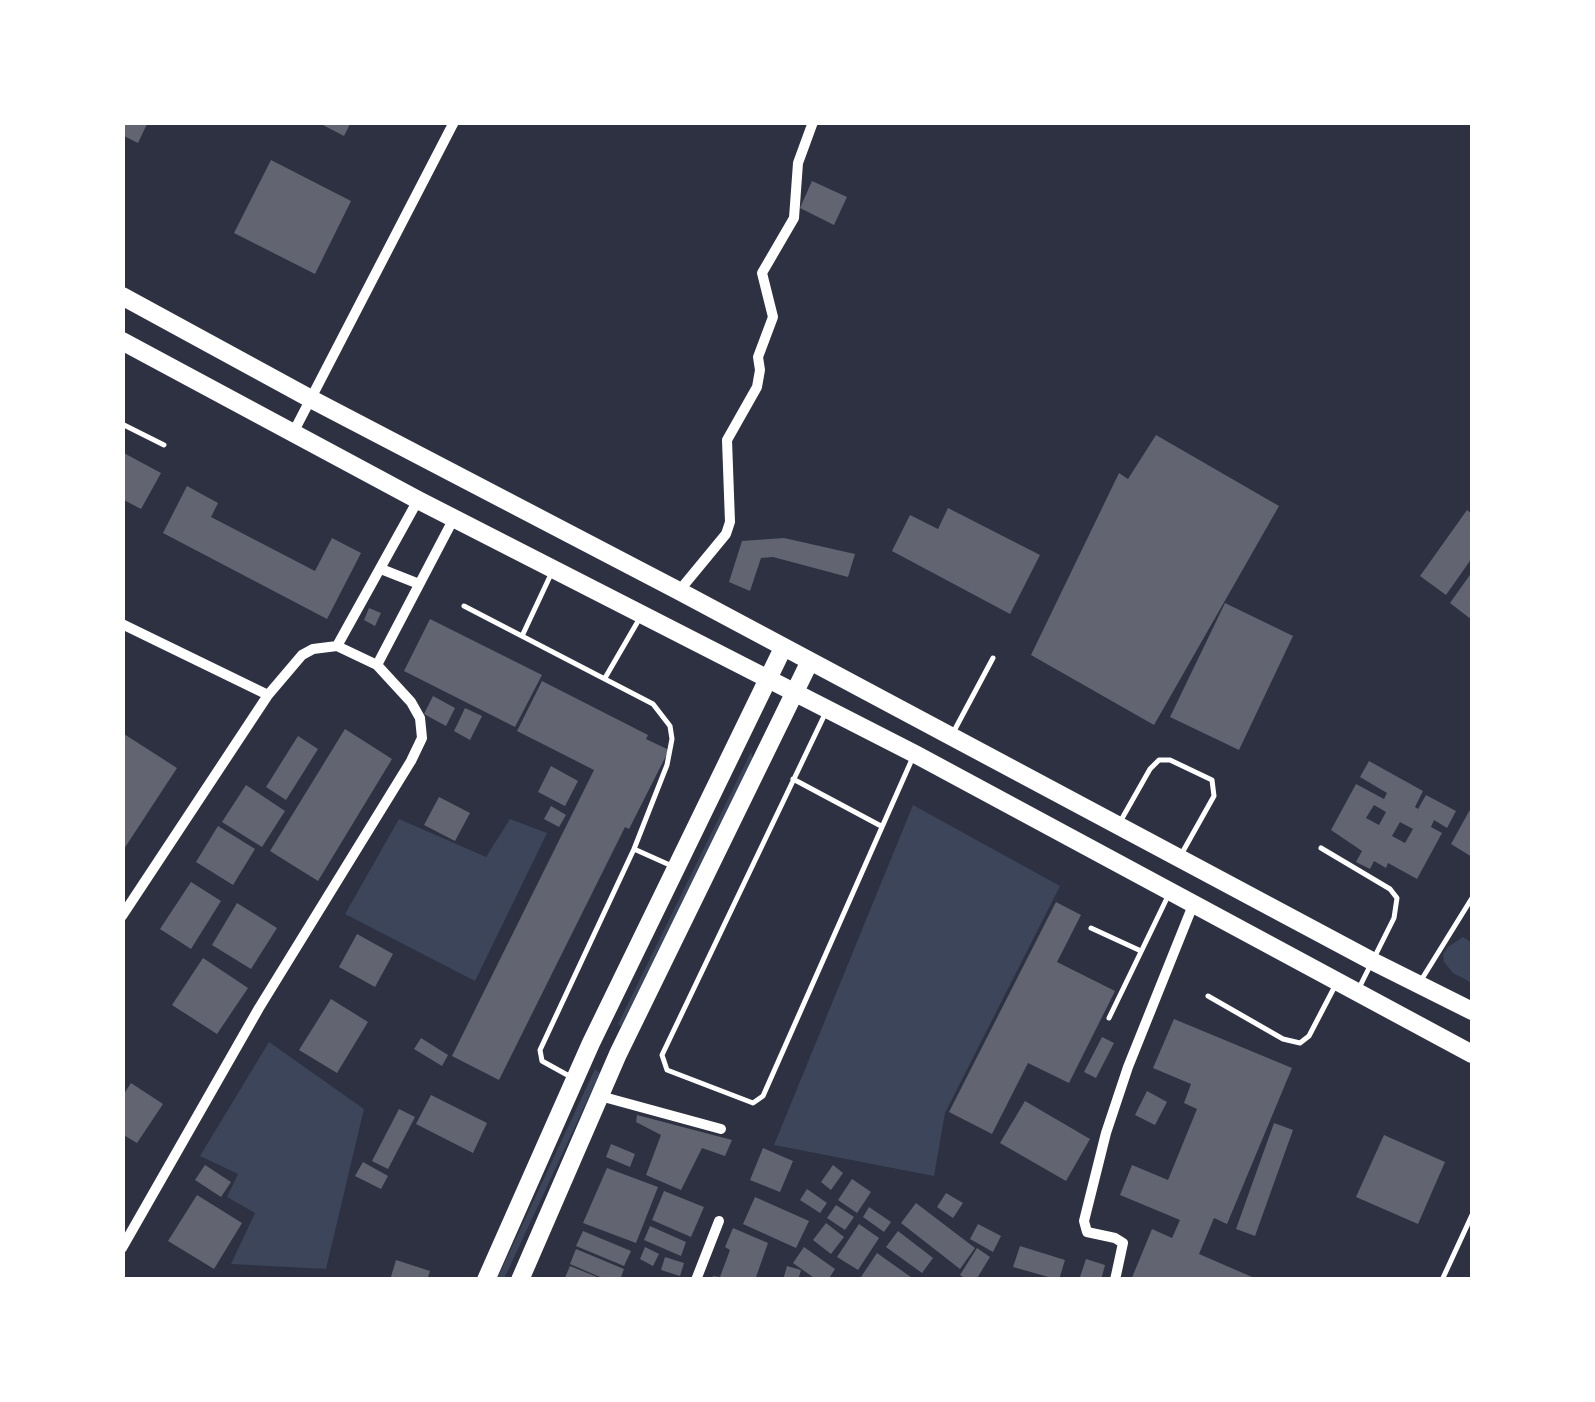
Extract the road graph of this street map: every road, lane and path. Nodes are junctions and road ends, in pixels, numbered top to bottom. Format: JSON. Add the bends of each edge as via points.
{"nodes":[{"id":1,"x":454,"y":122,"type":"edge"},
{"id":2,"x":814,"y":122,"type":"edge"},
{"id":3,"x":122,"y":296,"type":"edge"},
{"id":4,"x":122,"y":341,"type":"edge"},
{"id":5,"x":311,"y":400,"type":"junction"},
{"id":6,"x":122,"y":424,"type":"edge"},
{"id":7,"x":293,"y":433,"type":"junction"},
{"id":8,"x":164,"y":445,"type":"dead end"},
{"id":9,"x":418,"y":500,"type":"junction"},
{"id":10,"x":454,"y":518,"type":"junction"},
{"id":11,"x":381,"y":569,"type":"junction"},
{"id":12,"x":553,"y":569,"type":"junction"},
{"id":13,"x":419,"y":584,"type":"junction"},
{"id":14,"x":679,"y":592,"type":"junction"},
{"id":15,"x":464,"y":606,"type":"dead end"},
{"id":16,"x":642,"y":613,"type":"junction"},
{"id":17,"x":122,"y":624,"type":"edge"},
{"id":18,"x":522,"y":635,"type":"junction"},
{"id":19,"x":338,"y":646,"type":"junction"},
{"id":20,"x":783,"y":648,"type":"junction"},
{"id":21,"x":993,"y":658,"type":"dead end"},
{"id":22,"x":809,"y":663,"type":"junction"},
{"id":23,"x":376,"y":666,"type":"junction"},
{"id":24,"x":606,"y":678,"type":"junction"},
{"id":25,"x":768,"y":678,"type":"junction"},
{"id":26,"x":795,"y":692,"type":"junction"},
{"id":27,"x":268,"y":696,"type":"junction"},
{"id":28,"x":827,"y":709,"type":"junction"},
{"id":29,"x":951,"y":737,"type":"junction"},
{"id":30,"x":914,"y":754,"type":"junction"},
{"id":31,"x":793,"y":779,"type":"junction"},
{"id":32,"x":1119,"y":825,"type":"junction"},
{"id":33,"x":881,"y":826,"type":"junction"},
{"id":34,"x":1321,"y":848,"type":"dead end"},
{"id":35,"x":634,"y":849,"type":"junction"},
{"id":36,"x":1180,"y":858,"type":"junction"},
{"id":37,"x":674,"y":867,"type":"junction"},
{"id":38,"x":1170,"y":892,"type":"junction"},
{"id":39,"x":1472,"y":898,"type":"edge"},
{"id":40,"x":1194,"y":905,"type":"junction"},
{"id":41,"x":122,"y":916,"type":"edge"},
{"id":42,"x":1091,"y":928,"type":"dead end"},
{"id":43,"x":1141,"y":951,"type":"junction"},
{"id":44,"x":1372,"y":962,"type":"junction"},
{"id":45,"x":1338,"y":980,"type":"junction"},
{"id":46,"x":1418,"y":985,"type":"junction"},
{"id":47,"x":1358,"y":990,"type":"junction"},
{"id":48,"x":1208,"y":996,"type":"dead end"},
{"id":49,"x":1472,"y":1011,"type":"edge"},
{"id":50,"x":1110,"y":1018,"type":"dead end"},
{"id":51,"x":591,"y":1043,"type":"junction"},
{"id":52,"x":618,"y":1054,"type":"junction"},
{"id":53,"x":1472,"y":1054,"type":"edge"},
{"id":54,"x":576,"y":1079,"type":"junction"},
{"id":55,"x":600,"y":1096,"type":"junction"},
{"id":56,"x":721,"y":1129,"type":"dead end"},
{"id":57,"x":1472,"y":1214,"type":"edge"},
{"id":58,"x":720,"y":1220,"type":"dead end"},
{"id":59,"x":122,"y":1248,"type":"edge"},
{"id":60,"x":486,"y":1280,"type":"edge"},
{"id":61,"x":520,"y":1280,"type":"edge"},
{"id":62,"x":696,"y":1280,"type":"edge"},
{"id":63,"x":1114,"y":1280,"type":"edge"},
{"id":64,"x":1442,"y":1280,"type":"edge"}],
"edges":[{"from":1,"to":5,"type":"street"},
{"from":2,"to":14,"type":"street","via":[[798,163],[794,218],[762,273],[773,316],[758,357],[757,387],[726,440],[730,522]]},
{"from":3,"to":5,"type":"main road"},
{"from":4,"to":7,"type":"main road"},
{"from":5,"to":7,"type":"street"},
{"from":5,"to":14,"type":"main road"},
{"from":6,"to":8,"type":"lane"},
{"from":7,"to":9,"type":"main road"},
{"from":9,"to":10,"type":"main road"},
{"from":9,"to":11,"type":"street"},
{"from":10,"to":12,"type":"main road"},
{"from":10,"to":13,"type":"street"},
{"from":11,"to":13,"type":"street"},
{"from":11,"to":19,"type":"street"},
{"from":12,"to":16,"type":"main road"},
{"from":12,"to":18,"type":"lane"},
{"from":13,"to":23,"type":"street"},
{"from":14,"to":20,"type":"main road"},
{"from":15,"to":18,"type":"lane"},
{"from":16,"to":24,"type":"lane"},
{"from":16,"to":25,"type":"main road"},
{"from":17,"to":27,"type":"street"},
{"from":18,"to":24,"type":"lane"},
{"from":19,"to":23,"type":"street"},
{"from":19,"to":27,"type":"street","via":[[302,655]]},
{"from":20,"to":22,"type":"main road"},
{"from":20,"to":25,"type":"main road"},
{"from":21,"to":29,"type":"lane"},
{"from":22,"to":26,"type":"main road"},
{"from":22,"to":29,"type":"main road"},
{"from":23,"to":59,"type":"street","via":[[411,702],[422,738]]},
{"from":24,"to":35,"type":"lane","via":[[654,704],[670,726],[667,765]]},
{"from":25,"to":26,"type":"main road"},
{"from":25,"to":37,"type":"main road"},
{"from":26,"to":28,"type":"main road"},
{"from":26,"to":52,"type":"main road"},
{"from":27,"to":41,"type":"street"},
{"from":28,"to":30,"type":"main road"},
{"from":28,"to":31,"type":"lane"},
{"from":29,"to":32,"type":"main road"},
{"from":30,"to":33,"type":"lane"},
{"from":30,"to":38,"type":"main road"},
{"from":31,"to":33,"type":"lane"},
{"from":31,"to":33,"type":"lane","via":[[662,1055],[667,1070],[753,1103],[763,1096]]},
{"from":32,"to":36,"type":"main road"},
{"from":32,"to":36,"type":"lane","via":[[1159,760],[1212,780],[1214,796]]},
{"from":34,"to":44,"type":"lane","via":[[1397,898]]},
{"from":35,"to":37,"type":"lane"},
{"from":35,"to":54,"type":"lane","via":[[540,1050],[542,1060]]},
{"from":36,"to":44,"type":"main road"},
{"from":37,"to":51,"type":"main road"},
{"from":38,"to":40,"type":"main road"},
{"from":38,"to":43,"type":"lane"},
{"from":39,"to":46,"type":"lane"},
{"from":40,"to":45,"type":"main road"},
{"from":40,"to":63,"type":"street","via":[[1128,1067],[1084,1220],[1087,1232],[1123,1243]]},
{"from":42,"to":43,"type":"lane"},
{"from":43,"to":50,"type":"lane"},
{"from":44,"to":46,"type":"main road"},
{"from":44,"to":47,"type":"lane"},
{"from":45,"to":47,"type":"main road"},
{"from":45,"to":48,"type":"lane","via":[[1300,1043]]},
{"from":46,"to":49,"type":"main road"},
{"from":47,"to":53,"type":"main road"},
{"from":51,"to":52,"type":"main road"},
{"from":51,"to":54,"type":"main road"},
{"from":52,"to":55,"type":"main road"},
{"from":54,"to":60,"type":"main road"},
{"from":55,"to":56,"type":"street"},
{"from":55,"to":61,"type":"main road"},
{"from":57,"to":64,"type":"lane"},
{"from":58,"to":62,"type":"street"}]}
